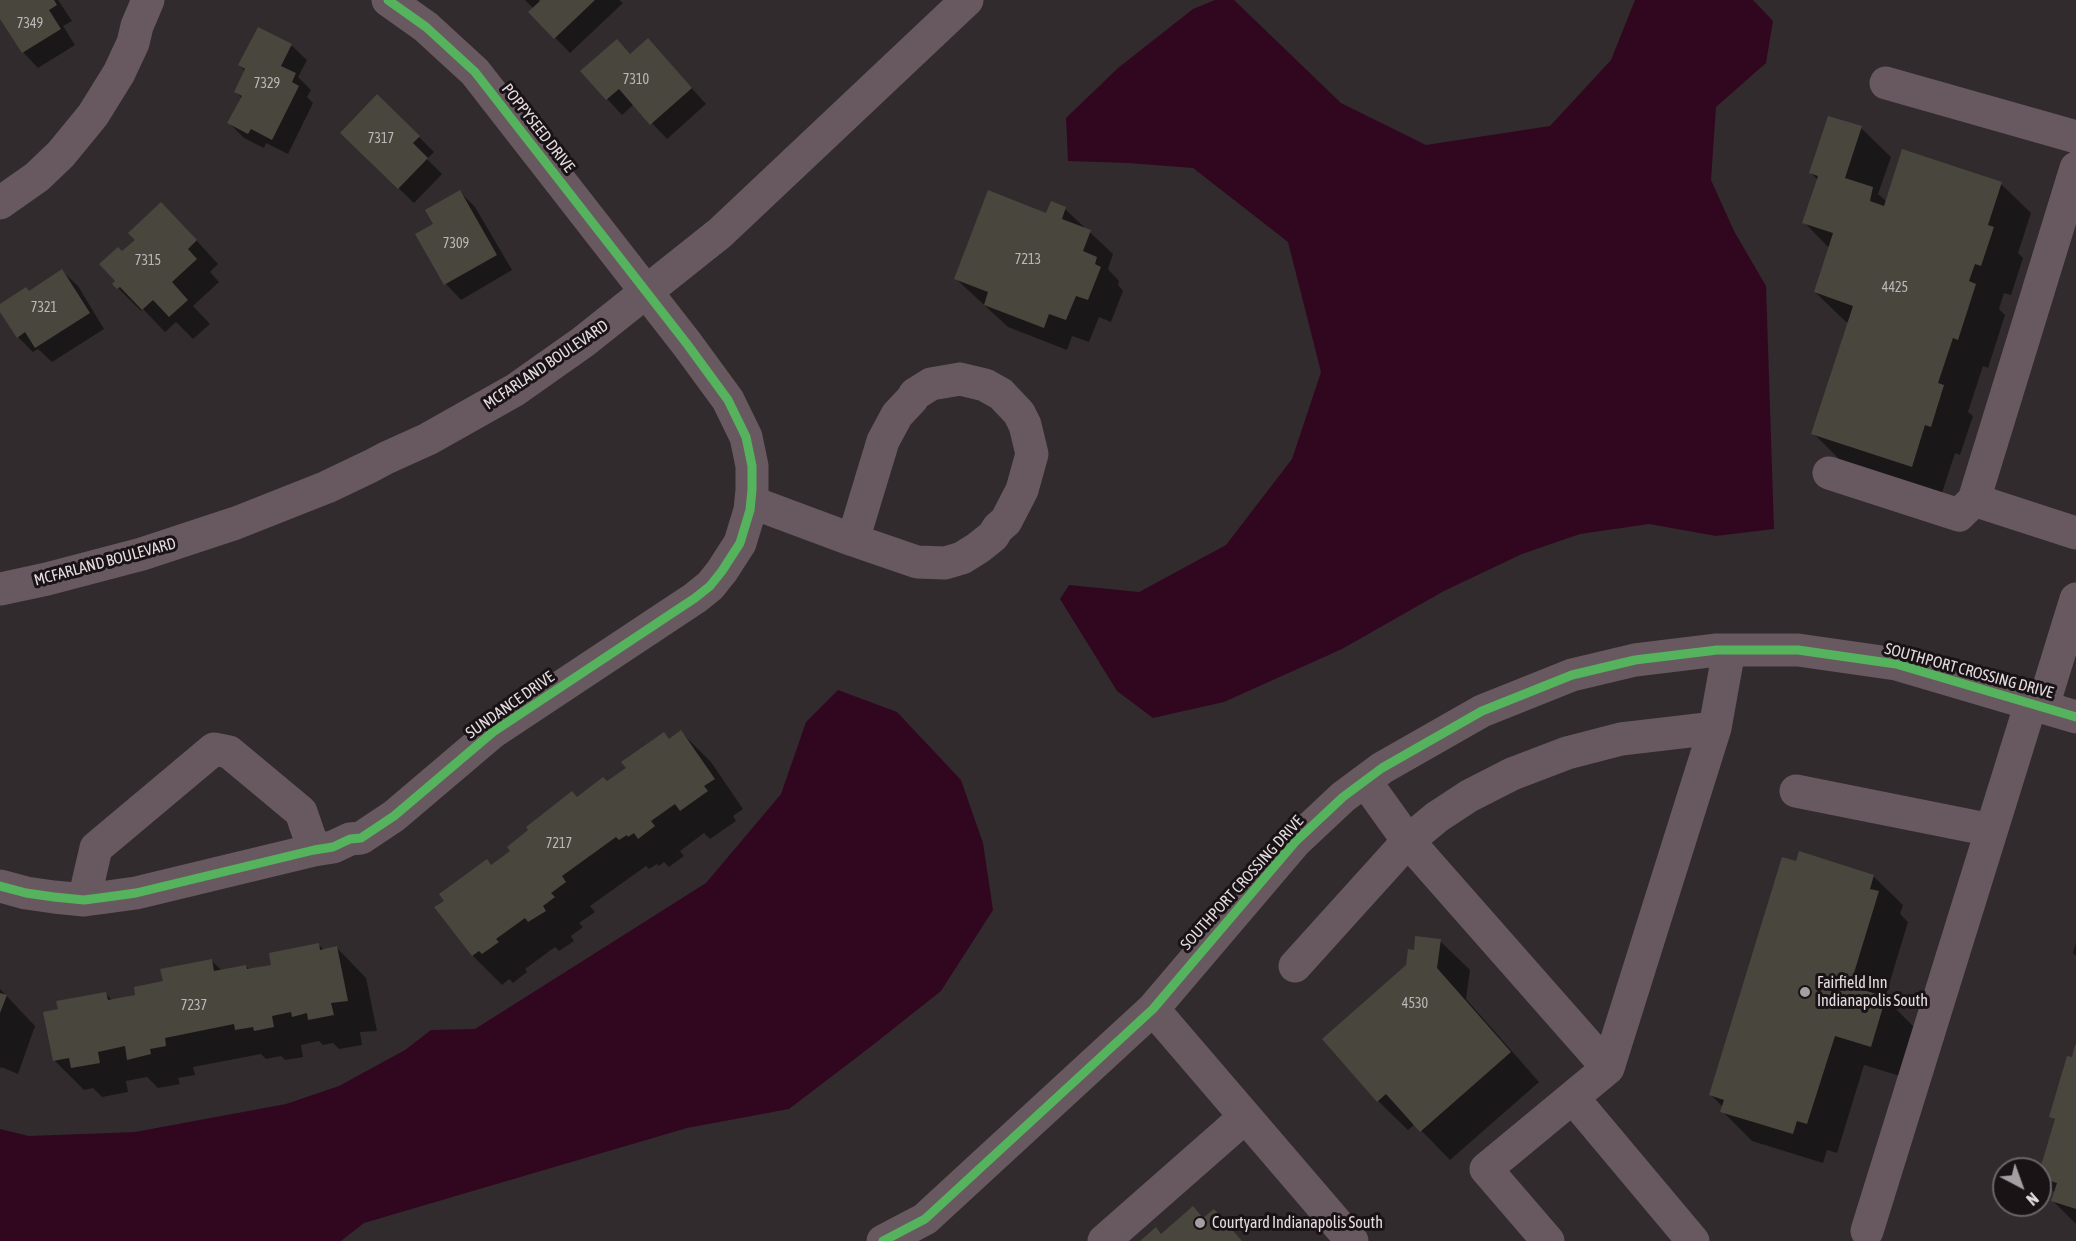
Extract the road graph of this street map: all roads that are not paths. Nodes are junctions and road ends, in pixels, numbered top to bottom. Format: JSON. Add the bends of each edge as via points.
{"nodes":[{"id":1,"x":148,"y":0,"type":"edge"},
{"id":2,"x":388,"y":0,"type":"edge"},
{"id":3,"x":967,"y":0,"type":"edge"},
{"id":4,"x":1886,"y":83,"type":"dead end"},
{"id":5,"x":2076,"y":137,"type":"edge"},
{"id":6,"x":2076,"y":168,"type":"edge"},
{"id":7,"x":0,"y":203,"type":"edge"},
{"id":8,"x":646,"y":292,"type":"junction"},
{"id":9,"x":1829,"y":473,"type":"dead end"},
{"id":10,"x":1974,"y":500,"type":"junction"},
{"id":11,"x":751,"y":502,"type":"junction"},
{"id":12,"x":2076,"y":533,"type":"edge"},
{"id":13,"x":853,"y":540,"type":"junction"},
{"id":14,"x":0,"y":589,"type":"edge"},
{"id":15,"x":2076,"y":599,"type":"edge"},
{"id":16,"x":1729,"y":650,"type":"junction"},
{"id":17,"x":2037,"y":704,"type":"junction"},
{"id":18,"x":2076,"y":717,"type":"edge"},
{"id":19,"x":1715,"y":728,"type":"junction"},
{"id":20,"x":1365,"y":781,"type":"junction"},
{"id":21,"x":1796,"y":791,"type":"dead end"},
{"id":22,"x":1991,"y":830,"type":"junction"},
{"id":23,"x":1408,"y":841,"type":"junction"},
{"id":24,"x":314,"y":850,"type":"junction"},
{"id":25,"x":0,"y":886,"type":"edge"},
{"id":26,"x":84,"y":900,"type":"junction"},
{"id":27,"x":1295,"y":966,"type":"dead end"},
{"id":28,"x":1153,"y":1009,"type":"junction"},
{"id":29,"x":1608,"y":1068,"type":"junction"},
{"id":30,"x":1574,"y":1098,"type":"junction"},
{"id":31,"x":1245,"y":1117,"type":"junction"},
{"id":32,"x":1867,"y":1231,"type":"dead end"},
{"id":33,"x":883,"y":1241,"type":"edge"},
{"id":34,"x":1104,"y":1241,"type":"edge"},
{"id":35,"x":1352,"y":1241,"type":"edge"},
{"id":36,"x":1548,"y":1241,"type":"edge"},
{"id":37,"x":1693,"y":1241,"type":"edge"}],
"edges":[{"from":1,"to":7,"type":"street","via":[[119,73],[93,115],[37,177]]},
{"from":2,"to":8,"type":"street","name":"POPPYSEED DRIVE","via":[[426,27],[475,72]]},
{"from":3,"to":8,"type":"street","name":"MCFARLAND BOULEVARD","via":[[720,233]]},
{"from":4,"to":5,"type":"street"},
{"from":6,"to":10,"type":"street"},
{"from":8,"to":11,"type":"street","name":"SUNDANCE DRIVE","via":[[735,411],[752,466]]},
{"from":8,"to":14,"type":"street","name":"MCFARLAND BOULEVARD","via":[[515,390],[428,439],[336,483],[236,523],[142,554]]},
{"from":9,"to":10,"type":"street","via":[[1959,515]]},
{"from":10,"to":12,"type":"street"},
{"from":11,"to":13,"type":"street"},
{"from":11,"to":24,"type":"street","name":"SUNDANCE DRIVE","via":[[740,543],[710,586],[695,598],[493,732],[394,816],[361,838]]},
{"from":13,"to":13,"type":"street","via":[[917,562],[945,563],[978,548],[1006,521],[1022,490],[1032,454],[1019,413],[1001,394],[967,380],[931,384],[915,394],[897,415],[883,441]]},
{"from":15,"to":17,"type":"street"},
{"from":16,"to":17,"type":"street","name":"SOUTHPORT CROSSING DRIVE","via":[[1798,650],[1896,664]]},
{"from":16,"to":19,"type":"street"},
{"from":16,"to":20,"type":"street","name":"SOUTHPORT CROSSING DRIVE","via":[[1635,660],[1572,675],[1482,711]]},
{"from":17,"to":18,"type":"street","name":"SOUTHPORT CROSSING DRIVE"},
{"from":17,"to":22,"type":"street"},
{"from":19,"to":23,"type":"street","via":[[1621,738],[1567,753],[1469,796]]},
{"from":19,"to":29,"type":"street"},
{"from":20,"to":23,"type":"street"},
{"from":20,"to":28,"type":"street","name":"SOUTHPORT CROSSING DRIVE","via":[[1295,842]]},
{"from":21,"to":22,"type":"street"},
{"from":22,"to":32,"type":"street"},
{"from":23,"to":27,"type":"street"},
{"from":23,"to":29,"type":"street"},
{"from":24,"to":26,"type":"street","name":"SUNDANCE DRIVE","via":[[136,893]]},
{"from":24,"to":26,"type":"street","via":[[301,812],[229,753],[214,749],[96,848]]},
{"from":25,"to":26,"type":"street","name":"SUNDANCE DRIVE"},
{"from":28,"to":31,"type":"street"},
{"from":28,"to":33,"type":"street","name":"SOUTHPORT CROSSING DRIVE","via":[[925,1219]]},
{"from":29,"to":30,"type":"street"},
{"from":30,"to":36,"type":"street","via":[[1486,1169]]},
{"from":30,"to":37,"type":"street"},
{"from":31,"to":34,"type":"street"},
{"from":31,"to":35,"type":"street"}]}
